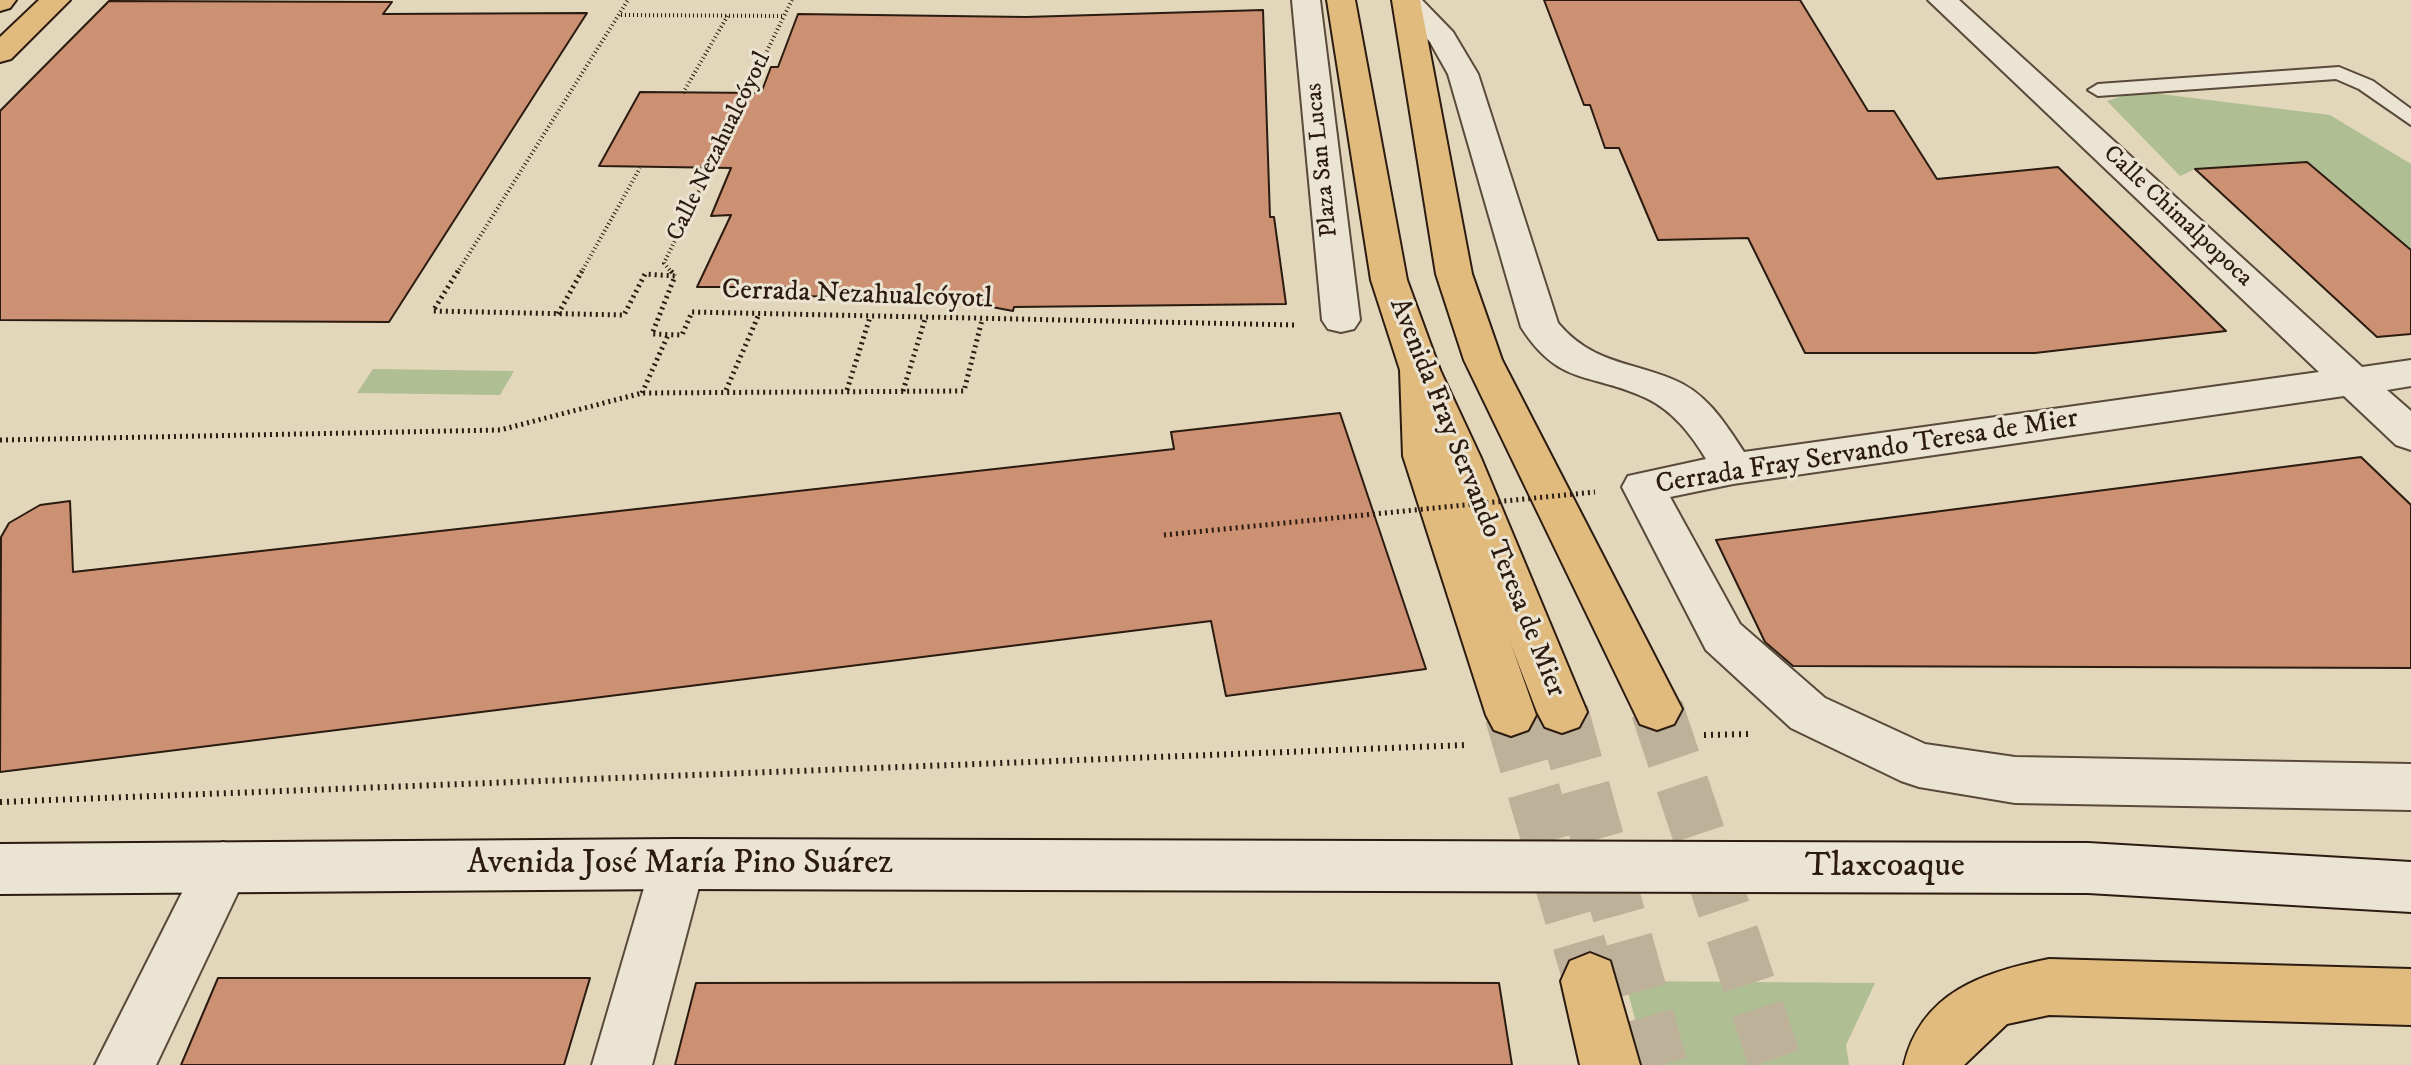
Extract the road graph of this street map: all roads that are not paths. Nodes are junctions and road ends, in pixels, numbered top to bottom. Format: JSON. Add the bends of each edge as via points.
{"nodes":[{"id":1,"x":56,"y":0,"type":"edge"},
{"id":2,"x":1294,"y":0,"type":"edge"},
{"id":3,"x":1406,"y":0,"type":"edge"},
{"id":4,"x":1942,"y":0,"type":"edge"},
{"id":5,"x":1329,"y":1,"type":"edge"},
{"id":6,"x":0,"y":53,"type":"edge"},
{"id":7,"x":2098,"y":90,"type":"dead end"},
{"id":8,"x":2411,"y":119,"type":"edge"},
{"id":9,"x":1341,"y":320,"type":"road end"},
{"id":10,"x":1420,"y":370,"type":"junction"},
{"id":11,"x":2411,"y":373,"type":"edge"},
{"id":12,"x":2352,"y":380,"type":"junction"},
{"id":13,"x":2411,"y":435,"type":"edge"},
{"id":14,"x":1733,"y":469,"type":"junction"},
{"id":15,"x":1657,"y":709,"type":"tunnel mouth"},
{"id":16,"x":1562,"y":712,"type":"tunnel mouth"},
{"id":17,"x":1511,"y":715,"type":"tunnel mouth"},
{"id":18,"x":2411,"y":787,"type":"edge"},
{"id":19,"x":678,"y":864,"type":"junction"},
{"id":20,"x":1359,"y":866,"type":"joint"},
{"id":21,"x":223,"y":867,"type":"junction"},
{"id":22,"x":0,"y":869,"type":"edge"},
{"id":23,"x":2411,"y":887,"type":"edge"},
{"id":24,"x":1590,"y":981,"type":"tunnel mouth"},
{"id":25,"x":2411,"y":997,"type":"edge"},
{"id":26,"x":125,"y":1065,"type":"edge"},
{"id":27,"x":622,"y":1065,"type":"edge"},
{"id":28,"x":1610,"y":1065,"type":"edge"},
{"id":29,"x":1934,"y":1065,"type":"edge"}],
"edges":[{"from":1,"to":6,"type":"main road"},
{"from":2,"to":5,"type":"street"},
{"from":3,"to":14,"type":"street","via":[[1443,38],[1463,74],[1540,327],[1560,351],[1582,365],[1661,389],[1702,419]]},
{"from":3,"to":15,"type":"main road","name":"Avenida Fray Servando Teresa de Mier","via":[[1454,274],[1483,360]]},
{"from":4,"to":12,"type":"street","name":"Calle Chimalpopoca"},
{"from":5,"to":9,"type":"street","name":"Plaza San Lucas"},
{"from":5,"to":10,"type":"main road","name":"Avenida Fray Servando Teresa de Mier","via":[[1389,280]]},
{"from":7,"to":8,"type":"lane","via":[[2339,73],[2366,85]]},
{"from":10,"to":16,"type":"main road","name":"Avenida Fray Servando Teresa de Mier"},
{"from":10,"to":17,"type":"main road","via":[[1424,456]]},
{"from":11,"to":12,"type":"street","name":"Cerrada Fray Servando Teresa de Mier"},
{"from":12,"to":13,"type":"street","name":"Calle Chimalpopoca"},
{"from":12,"to":14,"type":"street","name":"Cerrada Fray Servando Teresa de Mier"},
{"from":14,"to":18,"type":"street","name":"Cerrada Fray Servando Teresa de Mier","via":[[1643,487],[1723,637],[1821,720],[1919,765],[2015,780]]},
{"from":19,"to":20,"type":"street","name":"Avenida José María Pino Suárez"},
{"from":19,"to":21,"type":"street","name":"Avenida José María Pino Suárez"},
{"from":19,"to":27,"type":"street"},
{"from":20,"to":23,"type":"street","name":"Tlaxcoaque","via":[[2088,868]]},
{"from":21,"to":22,"type":"street","name":"Avenida José María Pino Suárez"},
{"from":21,"to":26,"type":"street"},
{"from":24,"to":28,"type":"main road"},
{"from":25,"to":29,"type":"main road","via":[[2049,987],[1993,999],[1938,1046]]}]}
